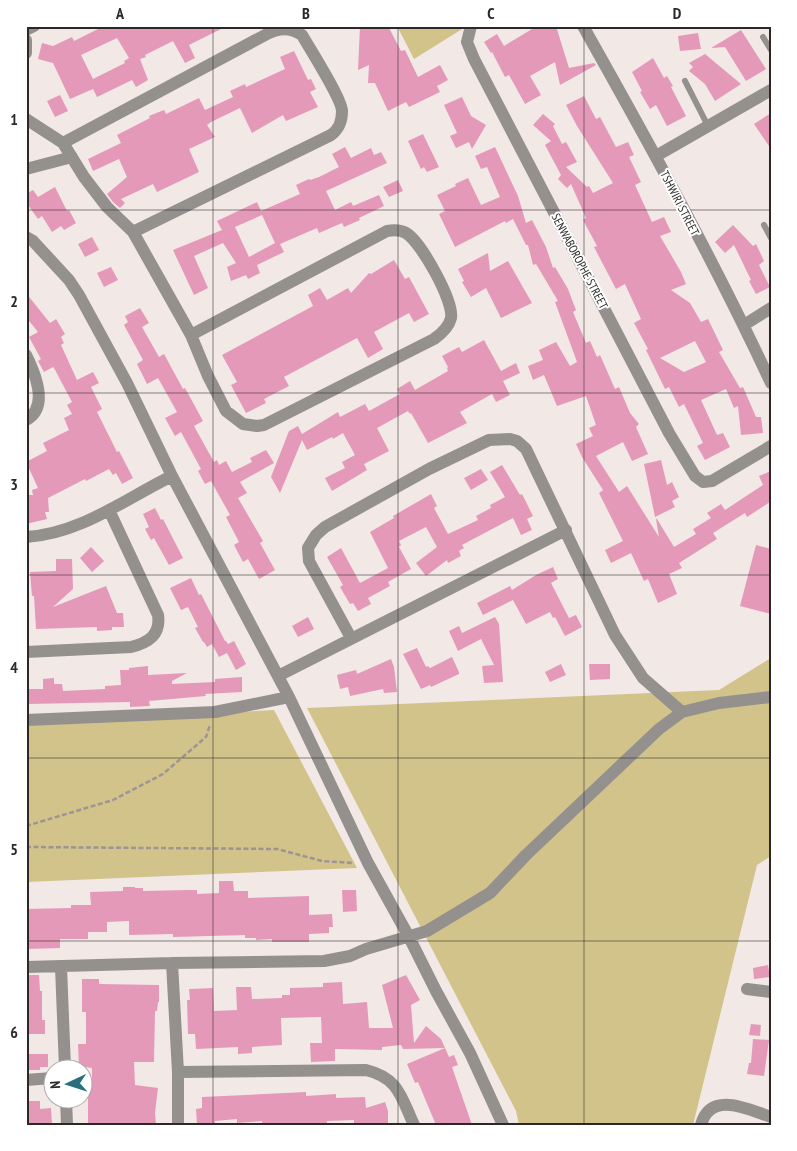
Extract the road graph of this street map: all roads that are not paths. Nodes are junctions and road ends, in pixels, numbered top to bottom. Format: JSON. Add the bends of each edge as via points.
{"nodes":[{"id":1,"x":34,"y":26,"type":"edge"},
{"id":2,"x":472,"y":26,"type":"edge"},
{"id":3,"x":583,"y":26,"type":"edge"},
{"id":4,"x":26,"y":30,"type":"edge"},
{"id":5,"x":763,"y":36,"type":"dead end"},
{"id":6,"x":26,"y":40,"type":"edge"},
{"id":7,"x":771,"y":50,"type":"edge"},
{"id":8,"x":26,"y":53,"type":"edge"},
{"id":9,"x":685,"y":81,"type":"dead end"},
{"id":10,"x":771,"y":90,"type":"edge"},
{"id":11,"x":26,"y":119,"type":"edge"},
{"id":12,"x":708,"y":126,"type":"junction"},
{"id":13,"x":63,"y":143,"type":"junction"},
{"id":14,"x":656,"y":156,"type":"junction"},
{"id":15,"x":72,"y":158,"type":"junction"},
{"id":16,"x":26,"y":169,"type":"edge"},
{"id":17,"x":764,"y":225,"type":"dead end"},
{"id":18,"x":133,"y":232,"type":"junction"},
{"id":19,"x":26,"y":237,"type":"edge"},
{"id":20,"x":771,"y":238,"type":"edge"},
{"id":21,"x":771,"y":308,"type":"edge"},
{"id":22,"x":744,"y":325,"type":"junction"},
{"id":23,"x":192,"y":335,"type":"junction"},
{"id":24,"x":26,"y":355,"type":"edge"},
{"id":25,"x":771,"y":383,"type":"edge"},
{"id":26,"x":26,"y":420,"type":"edge"},
{"id":27,"x":771,"y":446,"type":"edge"},
{"id":28,"x":172,"y":476,"type":"junction"},
{"id":29,"x":109,"y":510,"type":"junction"},
{"id":30,"x":566,"y":530,"type":"junction"},
{"id":31,"x":26,"y":538,"type":"edge"},
{"id":32,"x":352,"y":638,"type":"junction"},
{"id":33,"x":26,"y":652,"type":"edge"},
{"id":34,"x":278,"y":676,"type":"junction"},
{"id":35,"x":289,"y":697,"type":"junction"},
{"id":36,"x":771,"y":697,"type":"edge"},
{"id":37,"x":682,"y":712,"type":"junction"},
{"id":38,"x":26,"y":720,"type":"edge"},
{"id":39,"x":409,"y":937,"type":"junction"},
{"id":40,"x":172,"y":963,"type":"junction"},
{"id":41,"x":26,"y":967,"type":"edge"},
{"id":42,"x":61,"y":967,"type":"junction"},
{"id":43,"x":747,"y":989,"type":"dead end"},
{"id":44,"x":771,"y":992,"type":"edge"},
{"id":45,"x":65,"y":1058,"type":"edge"},
{"id":46,"x":178,"y":1072,"type":"junction"},
{"id":47,"x":42,"y":1079,"type":"edge"},
{"id":48,"x":26,"y":1080,"type":"edge"},
{"id":49,"x":66,"y":1108,"type":"edge"},
{"id":50,"x":771,"y":1117,"type":"edge"},
{"id":51,"x":67,"y":1125,"type":"edge"},
{"id":52,"x":178,"y":1125,"type":"edge"},
{"id":53,"x":414,"y":1125,"type":"edge"},
{"id":54,"x":503,"y":1125,"type":"edge"},
{"id":55,"x":701,"y":1125,"type":"edge"}],
"edges":[{"from":1,"to":4,"type":"street"},
{"from":2,"to":27,"type":"street","name":"SENWABOROPHE STREET","via":[[467,42],[474,60],[669,433],[695,476],[703,482],[712,481]]},
{"from":3,"to":14,"type":"street","name":"TSHWIRI STREET"},
{"from":5,"to":7,"type":"lane"},
{"from":6,"to":8,"type":"street"},
{"from":9,"to":12,"type":"lane"},
{"from":10,"to":12,"type":"street"},
{"from":11,"to":13,"type":"street"},
{"from":12,"to":14,"type":"street"},
{"from":13,"to":15,"type":"street"},
{"from":13,"to":18,"type":"street","via":[[267,34],[290,29],[302,35],[341,106],[341,120],[336,131]]},
{"from":14,"to":22,"type":"street","name":"TSHWIRI STREET"},
{"from":15,"to":16,"type":"street"},
{"from":15,"to":18,"type":"street","via":[[107,207]]},
{"from":17,"to":20,"type":"lane"},
{"from":18,"to":23,"type":"street"},
{"from":19,"to":28,"type":"street","via":[[69,280],[79,296],[128,383]]},
{"from":21,"to":22,"type":"street"},
{"from":22,"to":25,"type":"street","name":"TSHWIRI STREET"},
{"from":23,"to":23,"type":"street","via":[[226,411],[243,424],[257,426],[434,339],[444,331],[451,312],[446,294],[416,243],[408,234],[387,231]]},
{"from":24,"to":26,"type":"street","via":[[38,383],[38,404],[32,417]]},
{"from":28,"to":29,"type":"street"},
{"from":28,"to":34,"type":"street"},
{"from":29,"to":31,"type":"street","via":[[61,532]]},
{"from":29,"to":33,"type":"street","via":[[158,615],[157,632],[148,641],[131,647]]},
{"from":30,"to":32,"type":"street"},
{"from":30,"to":32,"type":"street","via":[[526,449],[517,441],[504,438],[489,440],[429,469],[325,527],[308,548],[312,567]]},
{"from":30,"to":37,"type":"street","via":[[620,642],[643,678]]},
{"from":32,"to":34,"type":"street"},
{"from":34,"to":35,"type":"street"},
{"from":35,"to":38,"type":"street","via":[[214,712]]},
{"from":35,"to":39,"type":"street","via":[[368,863]]},
{"from":36,"to":37,"type":"street","via":[[719,703]]},
{"from":37,"to":39,"type":"street","via":[[659,729],[490,893],[442,923]]},
{"from":39,"to":40,"type":"street","via":[[324,961]]},
{"from":39,"to":54,"type":"street","via":[[470,1053]]},
{"from":40,"to":42,"type":"street"},
{"from":40,"to":46,"type":"street"},
{"from":41,"to":42,"type":"street"},
{"from":42,"to":45,"type":"street"},
{"from":43,"to":44,"type":"street"},
{"from":46,"to":52,"type":"street"},
{"from":46,"to":53,"type":"street","via":[[366,1070],[390,1080]]},
{"from":47,"to":48,"type":"street"},
{"from":49,"to":51,"type":"street"},
{"from":50,"to":55,"type":"street","via":[[736,1105],[720,1105],[707,1111]]}]}
